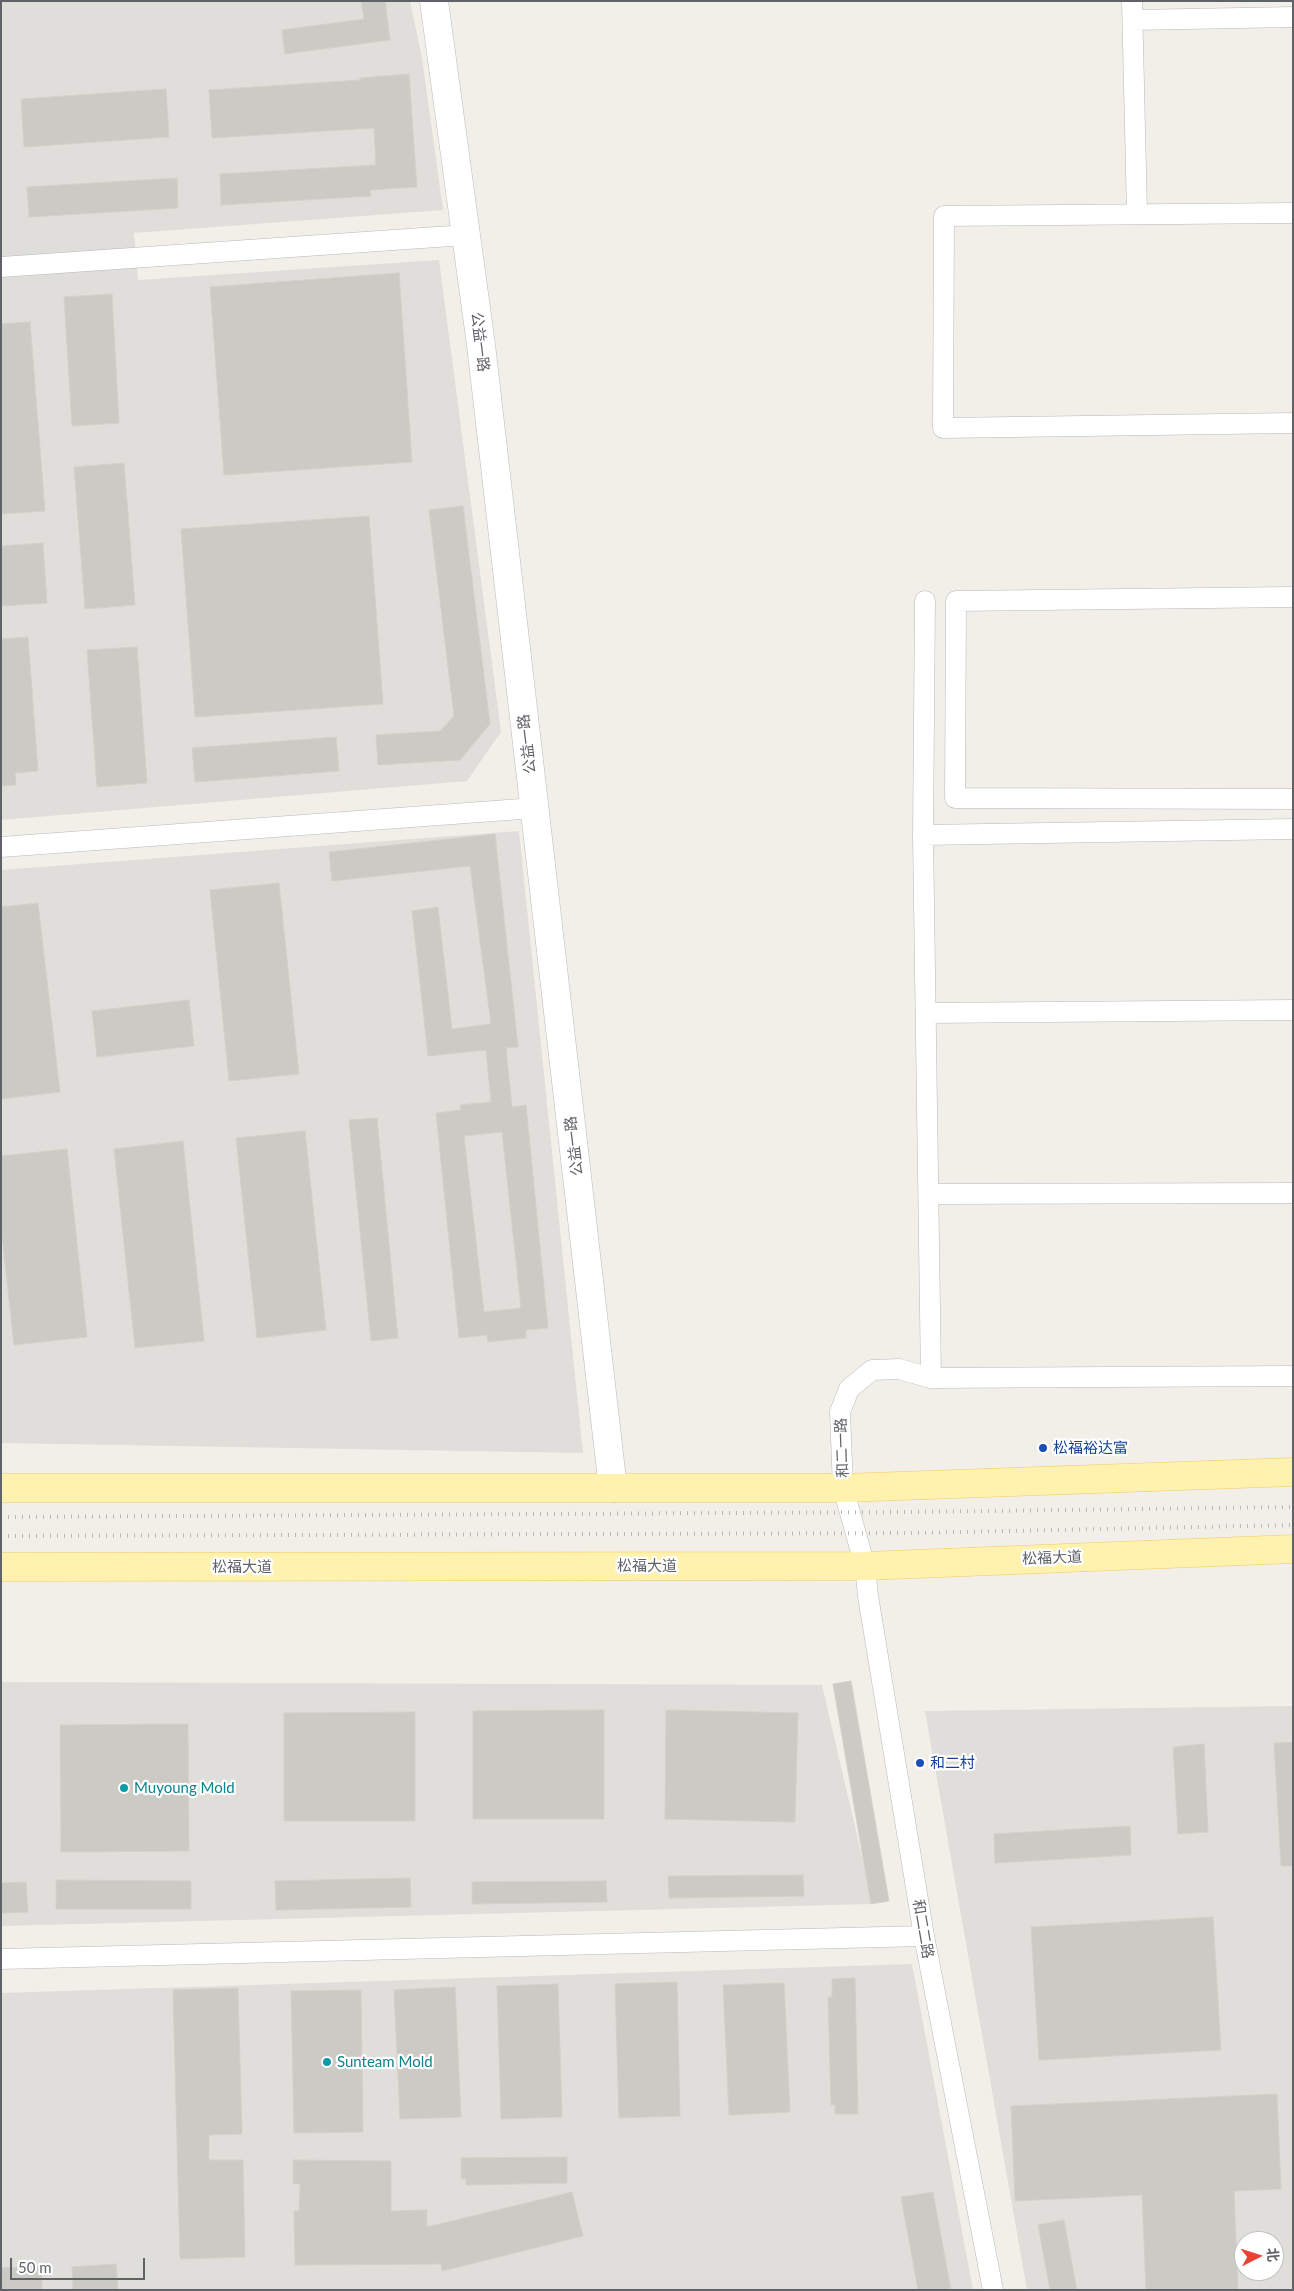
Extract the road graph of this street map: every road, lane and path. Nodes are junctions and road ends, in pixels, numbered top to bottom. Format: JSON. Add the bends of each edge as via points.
{"nodes":[{"id":1,"x":434,"y":1,"type":"edge"},
{"id":2,"x":1132,"y":11,"type":"edge"},
{"id":3,"x":1293,"y":17,"type":"edge"},
{"id":4,"x":1293,"y":213,"type":"edge"},
{"id":5,"x":1137,"y":214,"type":"junction"},
{"id":6,"x":466,"y":235,"type":"junction"},
{"id":7,"x":1,"y":267,"type":"edge"},
{"id":8,"x":1293,"y":423,"type":"edge"},
{"id":9,"x":1293,"y":597,"type":"edge"},
{"id":10,"x":926,"y":601,"type":"dead end"},
{"id":11,"x":1293,"y":799,"type":"edge"},
{"id":12,"x":535,"y":808,"type":"junction"},
{"id":13,"x":1293,"y":829,"type":"edge"},
{"id":14,"x":923,"y":835,"type":"junction"},
{"id":15,"x":1,"y":847,"type":"edge"},
{"id":16,"x":1293,"y":1010,"type":"edge"},
{"id":17,"x":926,"y":1013,"type":"junction"},
{"id":18,"x":1293,"y":1193,"type":"edge"},
{"id":19,"x":929,"y":1194,"type":"junction"},
{"id":20,"x":1293,"y":1376,"type":"edge"},
{"id":21,"x":931,"y":1378,"type":"junction"},
{"id":22,"x":1293,"y":1472,"type":"edge"},
{"id":23,"x":1,"y":1488,"type":"edge"},
{"id":24,"x":613,"y":1488,"type":"junction"},
{"id":25,"x":843,"y":1488,"type":"junction"},
{"id":26,"x":1292,"y":1550,"type":"edge"},
{"id":27,"x":865,"y":1566,"type":"junction"},
{"id":28,"x":1,"y":1567,"type":"edge"},
{"id":29,"x":924,"y":1936,"type":"junction"},
{"id":30,"x":1,"y":1958,"type":"edge"},
{"id":31,"x":993,"y":2290,"type":"edge"}],
"edges":[{"from":1,"to":6,"type":"street","name":"公益一路"},
{"from":2,"to":3,"type":"street"},
{"from":2,"to":5,"type":"street"},
{"from":4,"to":5,"type":"street"},
{"from":5,"to":8,"type":"street","via":[[944,216],[943,428]]},
{"from":6,"to":7,"type":"street"},
{"from":6,"to":12,"type":"street","name":"公益一路"},
{"from":9,"to":11,"type":"street","via":[[956,601],[955,798]]},
{"from":10,"to":14,"type":"street"},
{"from":12,"to":15,"type":"street"},
{"from":12,"to":24,"type":"street","name":"公益一路"},
{"from":13,"to":14,"type":"street"},
{"from":14,"to":17,"type":"street"},
{"from":16,"to":17,"type":"street"},
{"from":17,"to":19,"type":"street"},
{"from":18,"to":19,"type":"street"},
{"from":19,"to":21,"type":"street"},
{"from":20,"to":21,"type":"street","name":"和二一路"},
{"from":21,"to":25,"type":"street","name":"和二一路","via":[[899,1369],[872,1370],[850,1389],[840,1412]]},
{"from":22,"to":25,"type":"main road"},
{"from":23,"to":24,"type":"main road"},
{"from":24,"to":25,"type":"main road"},
{"from":25,"to":27,"type":"street","name":"和二一路"},
{"from":26,"to":27,"type":"main road","name":"松福大道"},
{"from":27,"to":28,"type":"main road","name":"松福大道"},
{"from":27,"to":29,"type":"street","name":"和二二路"},
{"from":29,"to":30,"type":"street"},
{"from":29,"to":31,"type":"street","name":"和二二路"}]}
